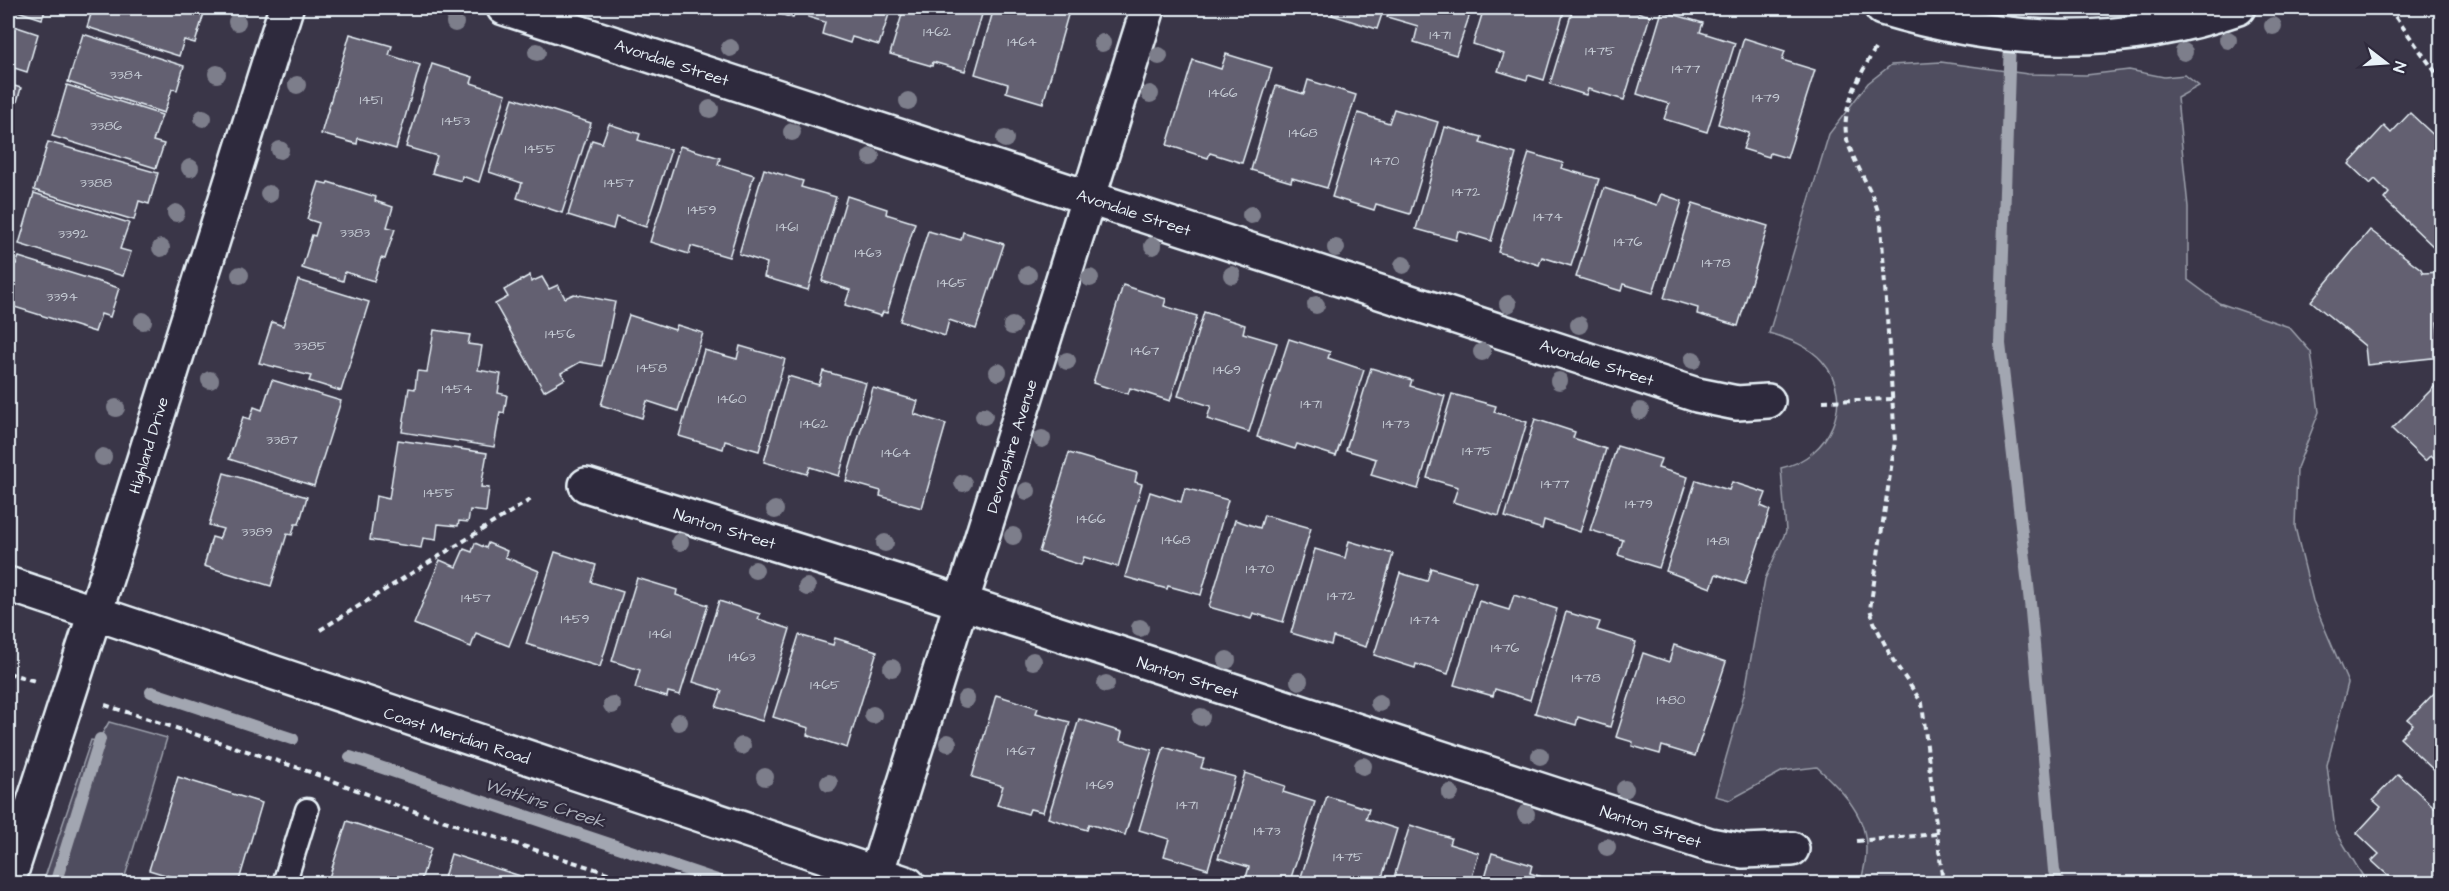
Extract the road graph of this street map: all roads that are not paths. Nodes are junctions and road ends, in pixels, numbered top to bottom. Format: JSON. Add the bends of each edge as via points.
{"nodes":[{"id":1,"x":286,"y":8,"type":"edge"},
{"id":2,"x":504,"y":8,"type":"edge"},
{"id":3,"x":1148,"y":8,"type":"edge"},
{"id":4,"x":1881,"y":8,"type":"edge"},
{"id":5,"x":2238,"y":8,"type":"edge"},
{"id":6,"x":1089,"y":198,"type":"junction"},
{"id":7,"x":1767,"y":401,"type":"dead end"},
{"id":8,"x":586,"y":485,"type":"dead end"},
{"id":9,"x":8,"y":584,"type":"edge"},
{"id":10,"x":962,"y":603,"type":"junction"},
{"id":11,"x":95,"y":613,"type":"junction"},
{"id":12,"x":306,"y":810,"type":"dead end"},
{"id":13,"x":1792,"y":849,"type":"dead end"},
{"id":14,"x":875,"y":878,"type":"edge"},
{"id":15,"x":8,"y":882,"type":"edge"},
{"id":16,"x":284,"y":884,"type":"edge"},
{"id":17,"x":908,"y":884,"type":"edge"}],
"edges":[{"from":1,"to":11,"type":"street","name":"Highland Drive"},
{"from":2,"to":6,"type":"street","name":"Avondale Street"},
{"from":3,"to":6,"type":"street","name":"Devonshire Avenue"},
{"from":4,"to":5,"type":"street","via":[[1960,28],[2042,38],[2122,34],[2185,23]]},
{"from":6,"to":7,"type":"street","name":"Avondale Street","via":[[1697,395],[1737,403]]},
{"from":6,"to":10,"type":"street","name":"Devonshire Avenue"},
{"from":8,"to":10,"type":"street","name":"Nanton Street"},
{"from":9,"to":11,"type":"street","name":"Coast Meridian Road"},
{"from":10,"to":13,"type":"street","name":"Nanton Street","via":[[1710,845],[1743,851]]},
{"from":10,"to":14,"type":"street","name":"Devonshire Avenue"},
{"from":11,"to":14,"type":"street","name":"Coast Meridian Road"},
{"from":11,"to":15,"type":"street","name":"Highland Drive"},
{"from":12,"to":16,"type":"lane"},
{"from":14,"to":17,"type":"street","name":"Coast Meridian Road"}]}
